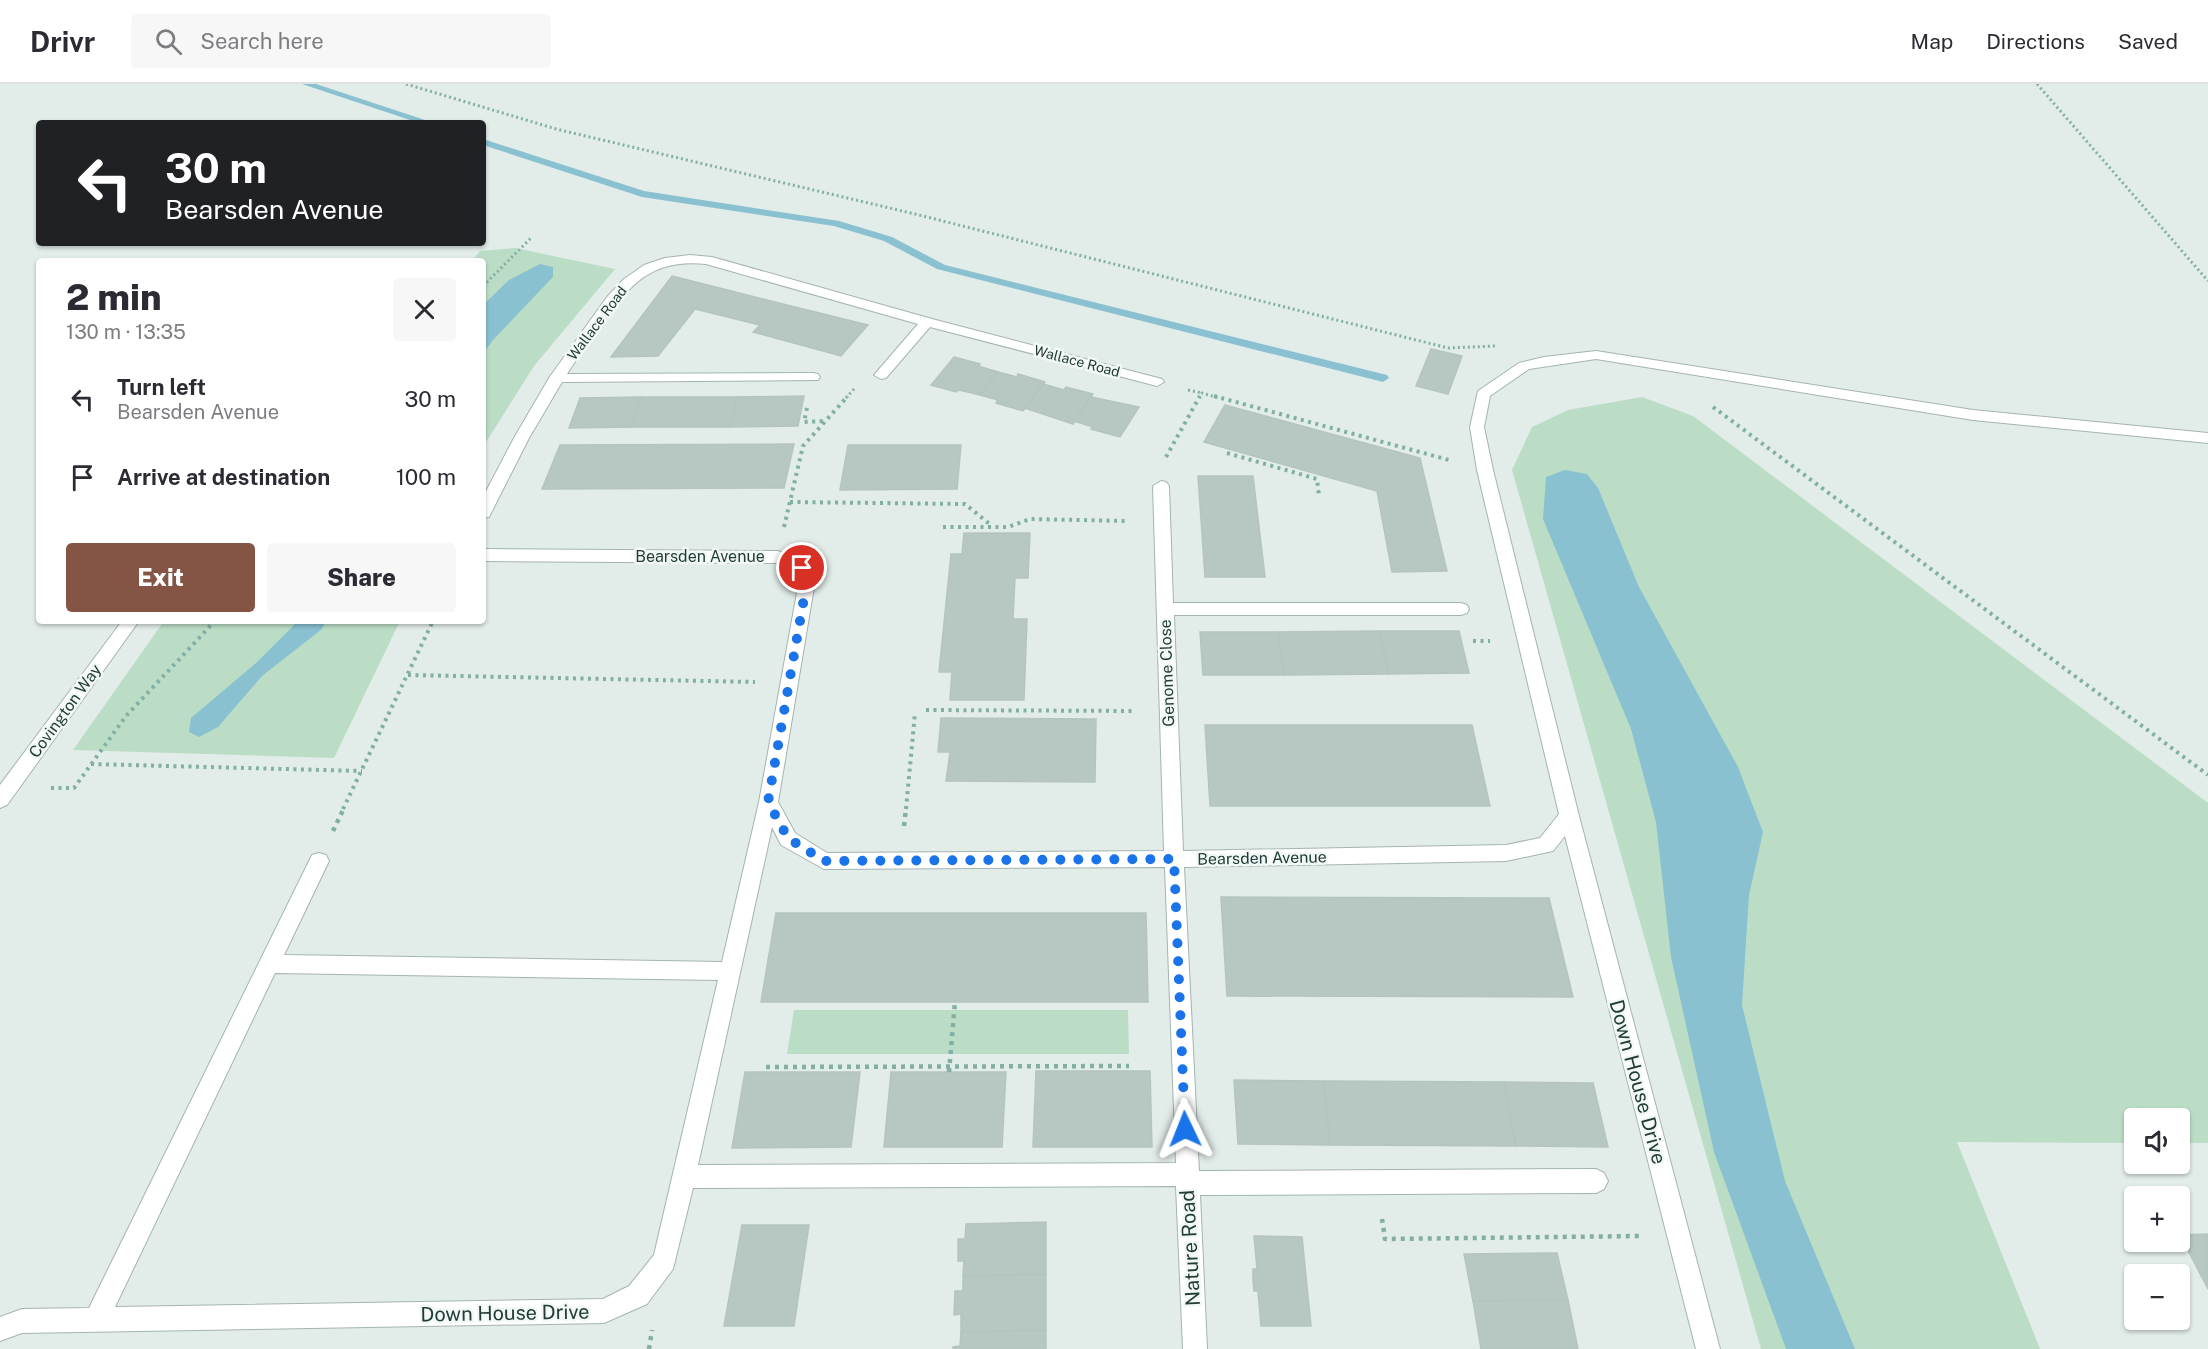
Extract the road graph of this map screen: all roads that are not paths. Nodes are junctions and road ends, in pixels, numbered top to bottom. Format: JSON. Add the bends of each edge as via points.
{"nodes":[{"id":1,"x":927,"y":322,"type":"junction"},
{"id":2,"x":881,"y":375,"type":"road end"},
{"id":3,"x":556,"y":378,"type":"junction"},
{"id":4,"x":813,"y":378,"type":"dead end"},
{"id":5,"x":1157,"y":382,"type":"dead end"},
{"id":6,"x":2208,"y":438,"type":"edge"},
{"id":7,"x":1161,"y":486,"type":"road end"},
{"id":8,"x":486,"y":506,"type":"edge"},
{"id":9,"x":486,"y":555,"type":"edge"},
{"id":10,"x":1164,"y":609,"type":"junction"},
{"id":11,"x":1461,"y":609,"type":"dead end"},
{"id":12,"x":129,"y":624,"type":"edge"},
{"id":13,"x":0,"y":800,"type":"edge"},
{"id":14,"x":768,"y":802,"type":"junction"},
{"id":15,"x":1569,"y":816,"type":"junction"},
{"id":16,"x":1174,"y":859,"type":"junction"},
{"id":17,"x":318,"y":861,"type":"road end"},
{"id":18,"x":271,"y":964,"type":"junction"},
{"id":19,"x":730,"y":970,"type":"junction"},
{"id":20,"x":684,"y":1177,"type":"junction"},
{"id":21,"x":1187,"y":1179,"type":"junction"},
{"id":22,"x":1596,"y":1181,"type":"dead end"},
{"id":23,"x":96,"y":1319,"type":"junction"},
{"id":24,"x":0,"y":1329,"type":"edge"},
{"id":25,"x":1195,"y":1349,"type":"edge"},
{"id":26,"x":1708,"y":1349,"type":"edge"}],
"edges":[{"from":1,"to":2,"type":"street"},
{"from":1,"to":3,"type":"street","name":"Wallace Road","via":[[707,260],[684,257],[658,263],[630,281]]},
{"from":1,"to":5,"type":"street","name":"Wallace Road"},
{"from":3,"to":4,"type":"street"},
{"from":3,"to":8,"type":"street","name":"Wallace Road"},
{"from":6,"to":15,"type":"street","via":[[1973,416],[1596,355],[1524,366],[1483,394],[1477,427]]},
{"from":7,"to":10,"type":"street","name":"Genome Close"},
{"from":9,"to":14,"type":"street","name":"Bearsden Avenue","via":[[778,557],[802,568],[806,587]]},
{"from":10,"to":11,"type":"street"},
{"from":10,"to":16,"type":"street","name":"Genome Close"},
{"from":12,"to":13,"type":"street","name":"Covington Way"},
{"from":14,"to":16,"type":"street","name":"Bearsden Avenue","via":[[788,838],[824,861]]},
{"from":14,"to":19,"type":"street","name":"Down House Drive"},
{"from":15,"to":16,"type":"street","name":"Bearsden Avenue","via":[[1546,845],[1506,853]]},
{"from":15,"to":26,"type":"street","name":"Down House Drive"},
{"from":16,"to":21,"type":"street","name":"Nature Road"},
{"from":17,"to":18,"type":"street"},
{"from":18,"to":19,"type":"street"},
{"from":18,"to":23,"type":"street"},
{"from":19,"to":20,"type":"street","name":"Down House Drive"},
{"from":20,"to":21,"type":"street"},
{"from":20,"to":23,"type":"street","name":"Down House Drive","via":[[665,1261],[638,1295],[604,1311]]},
{"from":21,"to":22,"type":"street"},
{"from":21,"to":25,"type":"street","name":"Nature Road"},
{"from":23,"to":24,"type":"street","name":"Down House Drive","via":[[21,1321]]}]}
